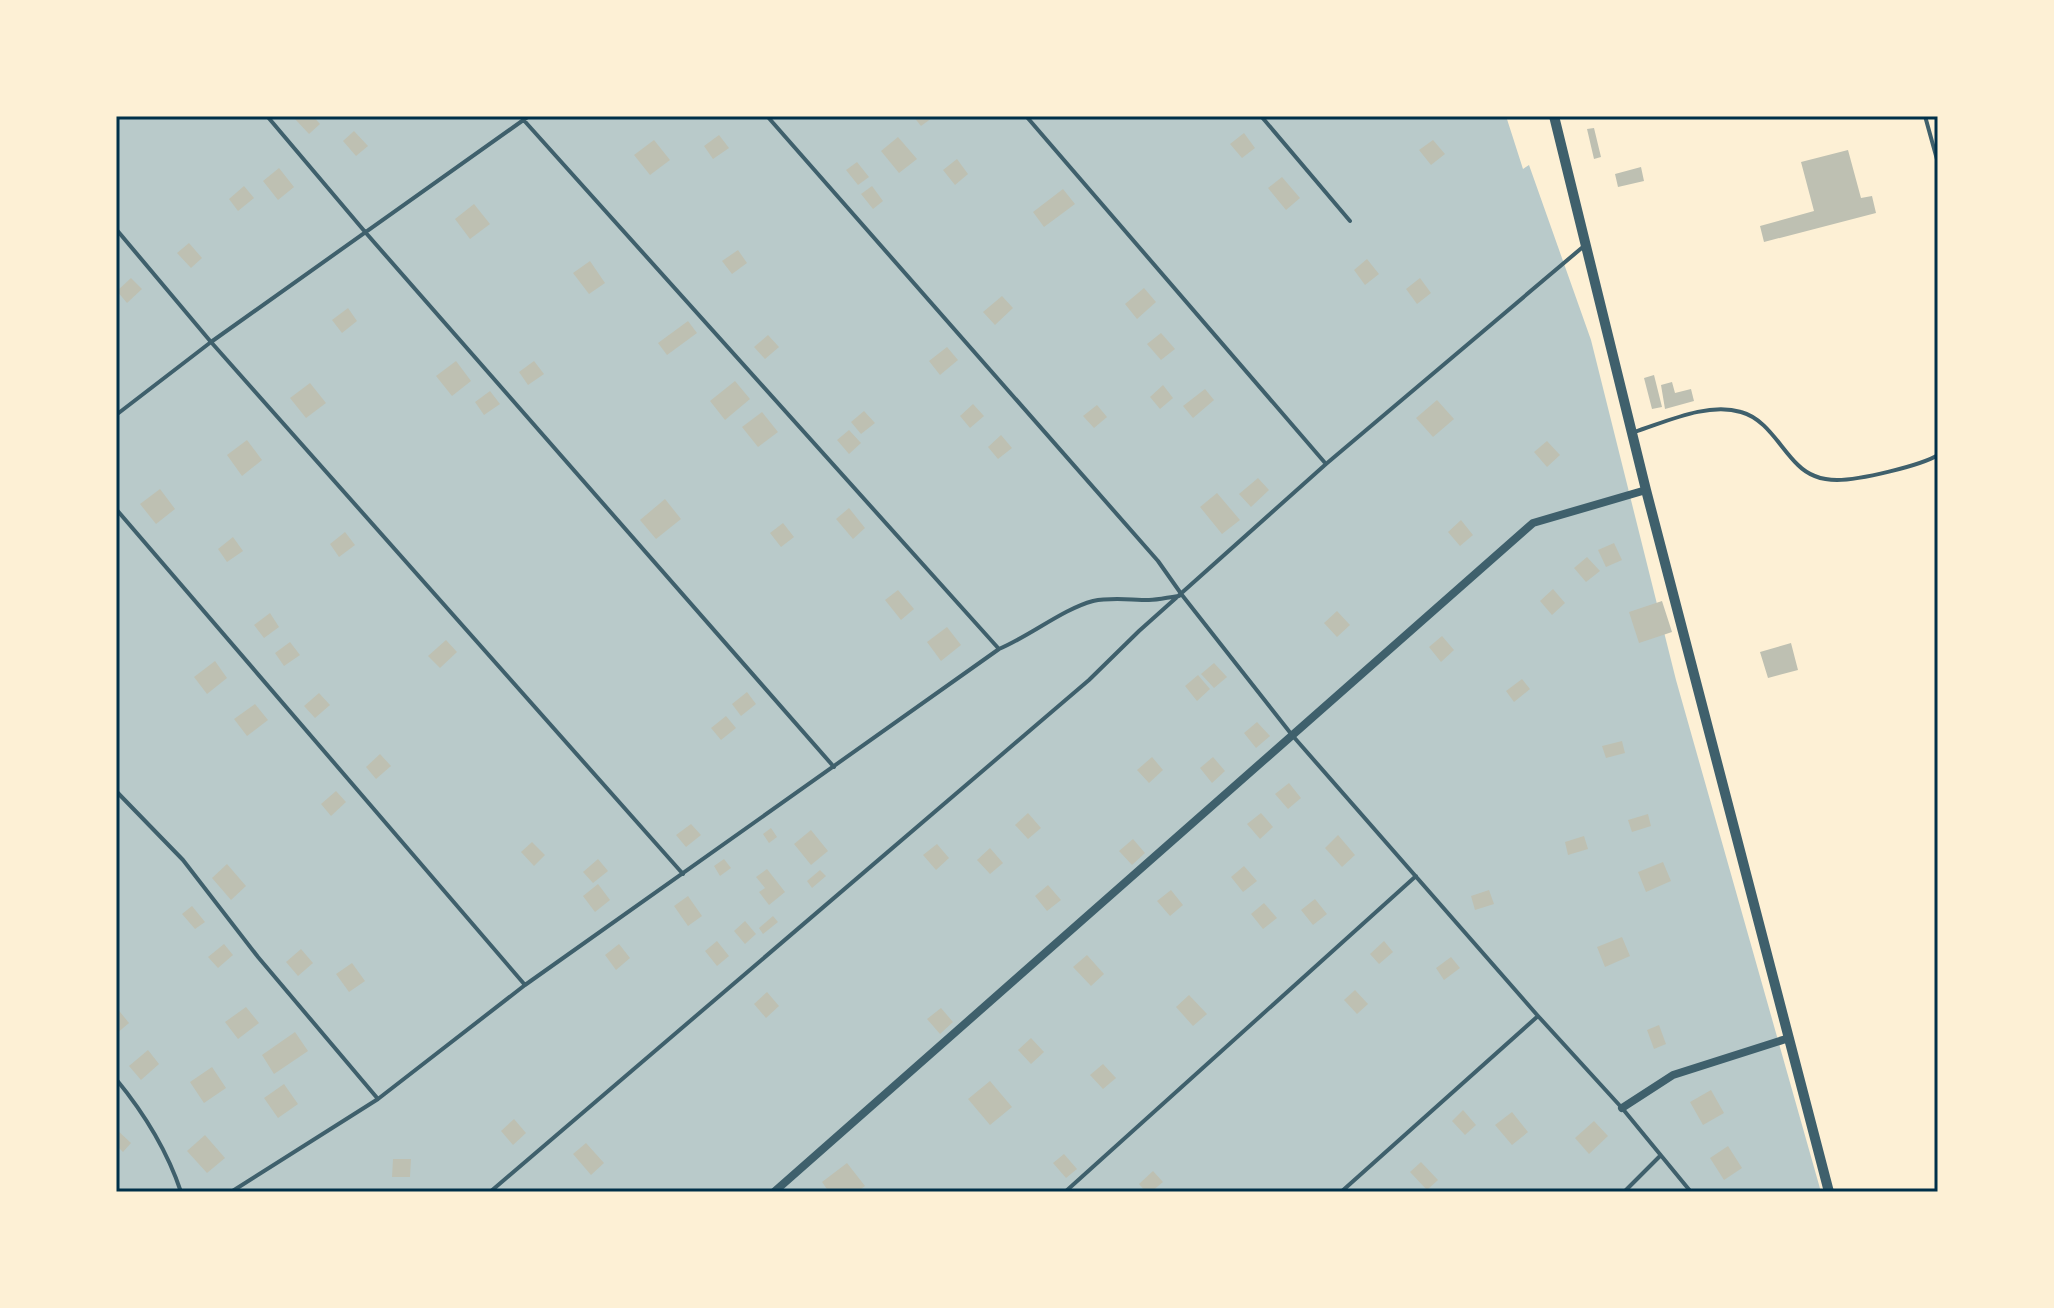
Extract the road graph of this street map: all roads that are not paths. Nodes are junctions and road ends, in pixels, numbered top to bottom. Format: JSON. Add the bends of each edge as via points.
{"nodes":[{"id":1,"x":267,"y":116,"type":"edge"},
{"id":2,"x":529,"y":116,"type":"edge"},
{"id":3,"x":767,"y":116,"type":"edge"},
{"id":4,"x":1026,"y":116,"type":"edge"},
{"id":5,"x":1261,"y":116,"type":"edge"},
{"id":6,"x":1554,"y":116,"type":"edge"},
{"id":7,"x":1925,"y":116,"type":"edge"},
{"id":8,"x":522,"y":118,"type":"edge"},
{"id":9,"x":1938,"y":163,"type":"edge"},
{"id":10,"x":1350,"y":221,"type":"dead end"},
{"id":11,"x":116,"y":229,"type":"edge"},
{"id":12,"x":366,"y":233,"type":"junction"},
{"id":13,"x":1587,"y":244,"type":"junction"},
{"id":14,"x":211,"y":342,"type":"junction"},
{"id":15,"x":116,"y":415,"type":"edge"},
{"id":16,"x":1632,"y":432,"type":"junction"},
{"id":17,"x":1938,"y":455,"type":"edge"},
{"id":18,"x":1326,"y":464,"type":"junction"},
{"id":19,"x":1646,"y":490,"type":"junction"},
{"id":20,"x":116,"y":509,"type":"edge"},
{"id":21,"x":1182,"y":595,"type":"junction"},
{"id":22,"x":999,"y":649,"type":"junction"},
{"id":23,"x":1292,"y":735,"type":"junction"},
{"id":24,"x":834,"y":767,"type":"junction"},
{"id":25,"x":116,"y":791,"type":"edge"},
{"id":26,"x":683,"y":874,"type":"junction"},
{"id":27,"x":1416,"y":876,"type":"junction"},
{"id":28,"x":525,"y":985,"type":"junction"},
{"id":29,"x":1538,"y":1016,"type":"junction"},
{"id":30,"x":1789,"y":1038,"type":"junction"},
{"id":31,"x":116,"y":1079,"type":"edge"},
{"id":32,"x":378,"y":1099,"type":"junction"},
{"id":33,"x":1622,"y":1108,"type":"junction"},
{"id":34,"x":1660,"y":1156,"type":"junction"},
{"id":35,"x":181,"y":1192,"type":"edge"},
{"id":36,"x":231,"y":1192,"type":"edge"},
{"id":37,"x":490,"y":1192,"type":"edge"},
{"id":38,"x":774,"y":1192,"type":"edge"},
{"id":39,"x":1065,"y":1192,"type":"edge"},
{"id":40,"x":1341,"y":1192,"type":"edge"},
{"id":41,"x":1624,"y":1192,"type":"edge"},
{"id":42,"x":1691,"y":1192,"type":"edge"},
{"id":43,"x":1829,"y":1192,"type":"edge"}],
"edges":[{"from":1,"to":12,"type":"lane"},
{"from":2,"to":8,"type":"lane"},
{"from":3,"to":21,"type":"lane","via":[[1158,561]]},
{"from":4,"to":18,"type":"lane"},
{"from":5,"to":10,"type":"lane"},
{"from":6,"to":13,"type":"street"},
{"from":7,"to":9,"type":"lane"},
{"from":8,"to":12,"type":"lane"},
{"from":8,"to":22,"type":"lane"},
{"from":11,"to":14,"type":"lane"},
{"from":12,"to":14,"type":"lane"},
{"from":12,"to":24,"type":"lane"},
{"from":13,"to":16,"type":"street"},
{"from":13,"to":18,"type":"lane"},
{"from":14,"to":15,"type":"lane"},
{"from":14,"to":26,"type":"lane"},
{"from":16,"to":17,"type":"lane","via":[[1702,412],[1743,412],[1761,422],[1810,475],[1831,480]]},
{"from":16,"to":19,"type":"street"},
{"from":18,"to":21,"type":"lane"},
{"from":19,"to":23,"type":"street","via":[[1533,523]]},
{"from":19,"to":30,"type":"street"},
{"from":20,"to":28,"type":"lane"},
{"from":21,"to":22,"type":"lane","via":[[1094,601]]},
{"from":21,"to":23,"type":"lane"},
{"from":21,"to":37,"type":"lane"},
{"from":22,"to":24,"type":"lane"},
{"from":23,"to":27,"type":"lane"},
{"from":23,"to":38,"type":"street"},
{"from":24,"to":26,"type":"lane"},
{"from":25,"to":32,"type":"lane","via":[[183,860]]},
{"from":26,"to":28,"type":"lane"},
{"from":27,"to":29,"type":"lane"},
{"from":27,"to":39,"type":"lane"},
{"from":28,"to":32,"type":"lane"},
{"from":29,"to":33,"type":"lane"},
{"from":29,"to":40,"type":"lane"},
{"from":30,"to":33,"type":"street","via":[[1673,1075]]},
{"from":30,"to":43,"type":"street"},
{"from":31,"to":35,"type":"lane","via":[[170,1159]]},
{"from":32,"to":36,"type":"lane"},
{"from":33,"to":34,"type":"lane"},
{"from":34,"to":41,"type":"lane"},
{"from":34,"to":42,"type":"lane"}]}
